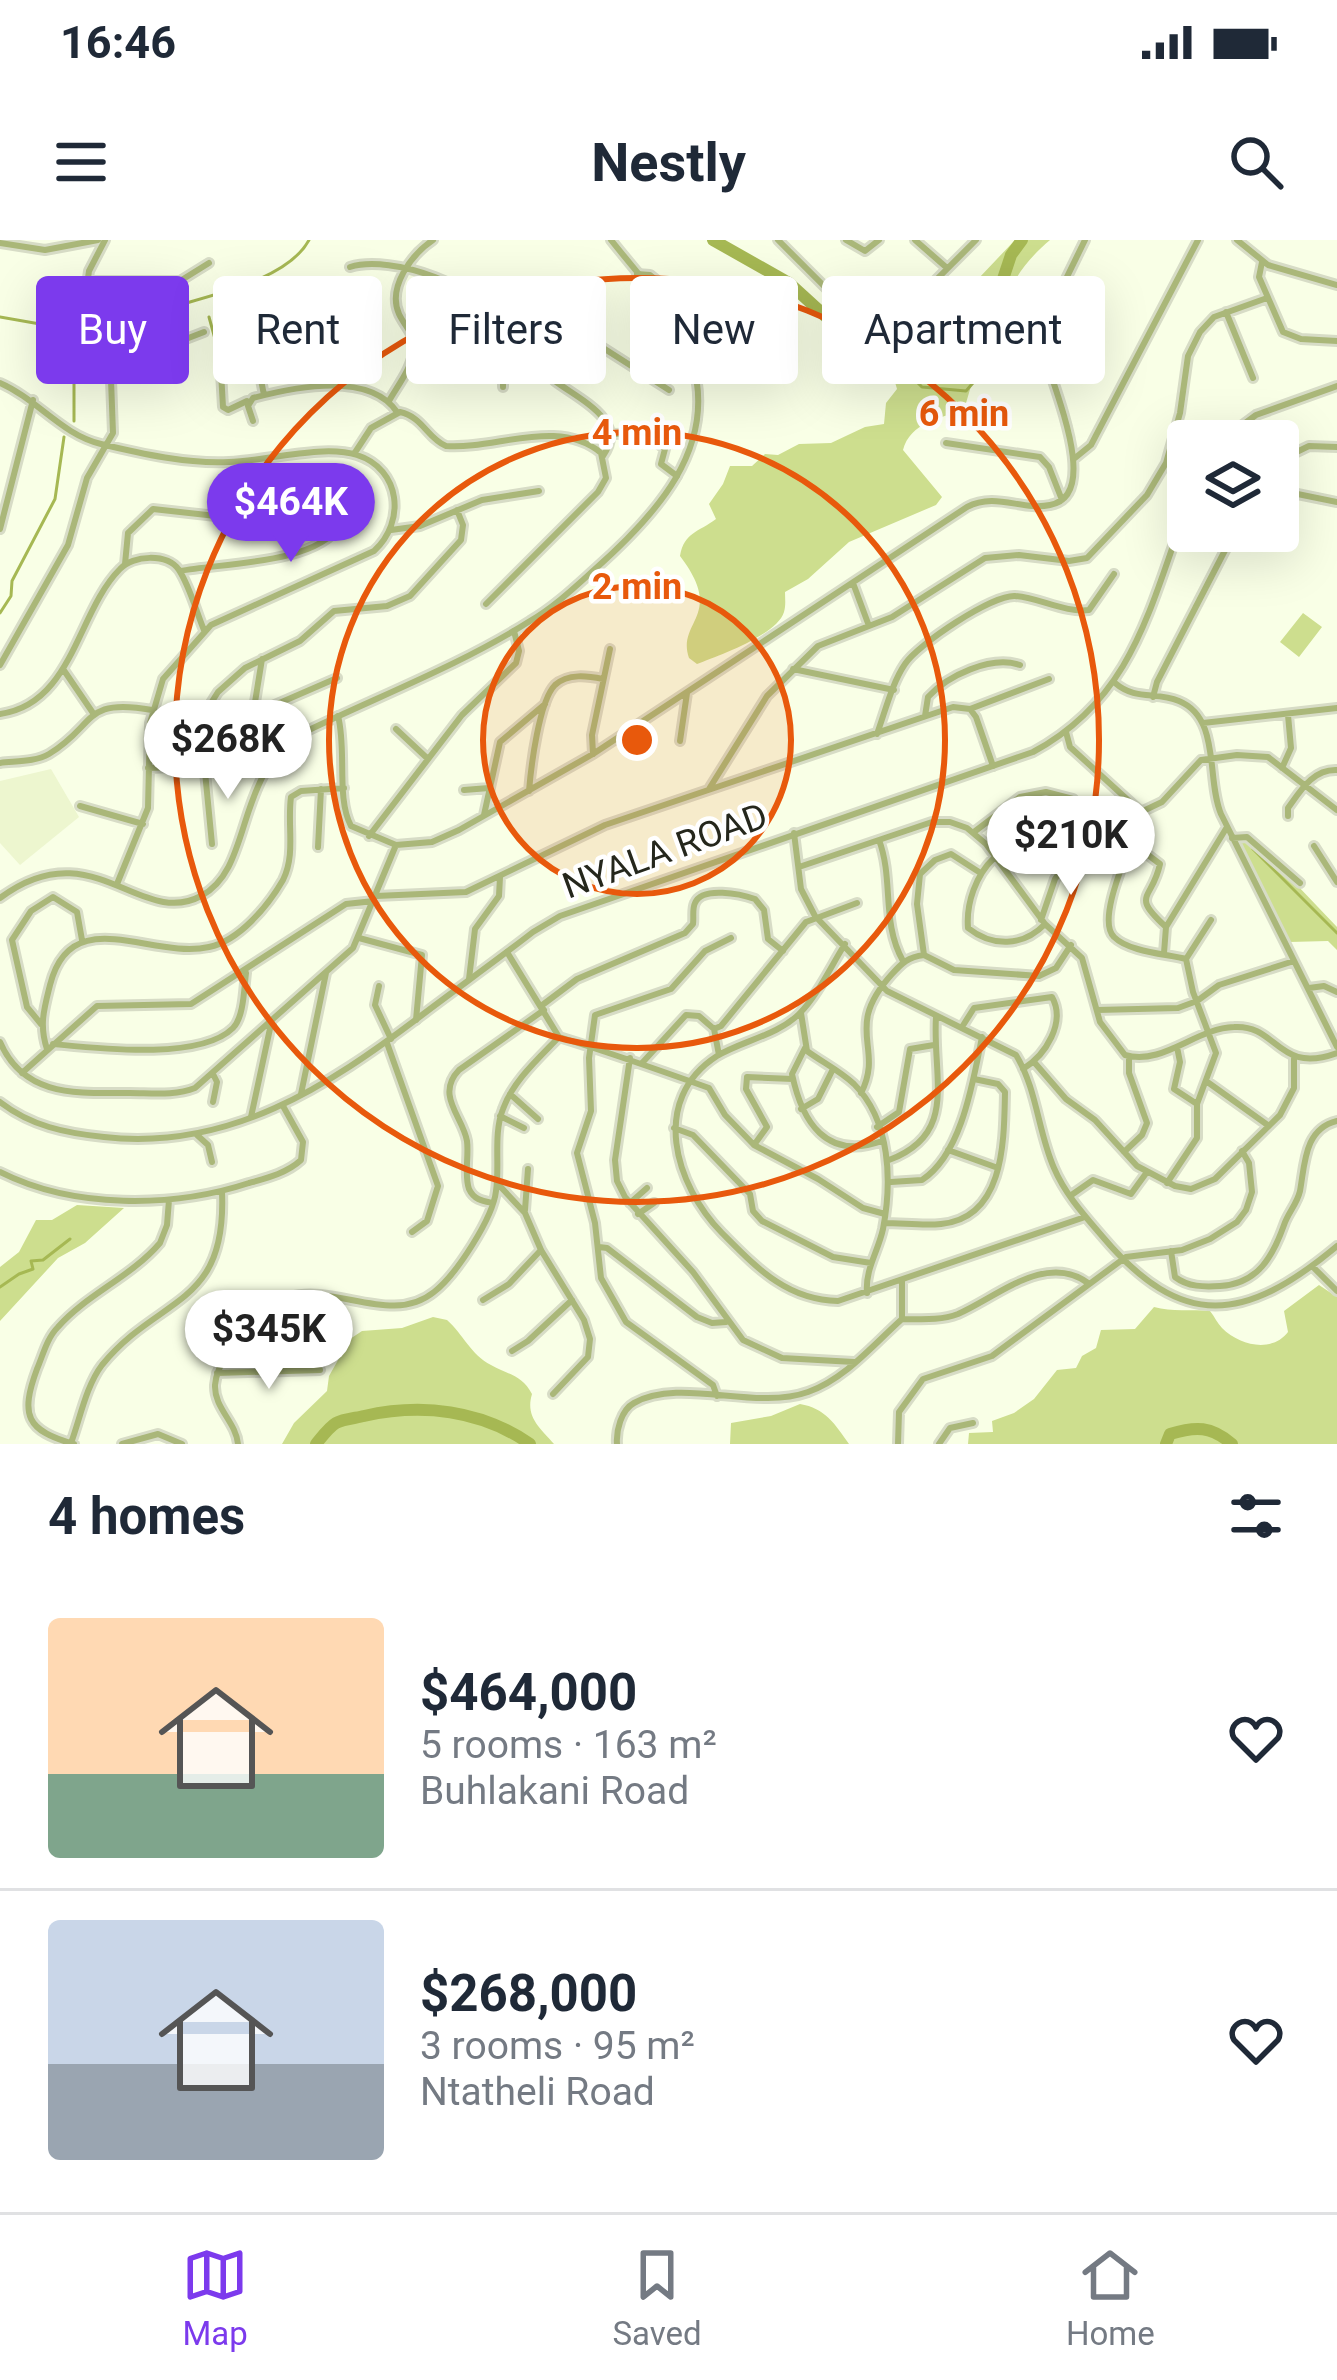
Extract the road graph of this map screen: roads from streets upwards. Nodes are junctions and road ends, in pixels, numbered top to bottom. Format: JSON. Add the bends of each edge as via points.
{"nodes":[{"id":1,"x":102,"y":240,"type":"edge"},
{"id":2,"x":433,"y":240,"type":"edge"},
{"id":3,"x":611,"y":240,"type":"edge"},
{"id":4,"x":778,"y":240,"type":"edge"},
{"id":5,"x":846,"y":240,"type":"edge"},
{"id":6,"x":879,"y":240,"type":"edge"},
{"id":7,"x":915,"y":240,"type":"edge"},
{"id":8,"x":976,"y":240,"type":"edge"},
{"id":9,"x":1084,"y":240,"type":"edge"},
{"id":10,"x":1198,"y":240,"type":"edge"},
{"id":11,"x":1238,"y":240,"type":"edge"},
{"id":12,"x":0,"y":243,"type":"edge"},
{"id":13,"x":209,"y":262,"type":"dead end"},
{"id":14,"x":1262,"y":262,"type":"junction"},
{"id":15,"x":350,"y":267,"type":"dead end"},
{"id":16,"x":947,"y":268,"type":"junction"},
{"id":17,"x":406,"y":269,"type":"junction"},
{"id":18,"x":637,"y":274,"type":"junction"},
{"id":19,"x":89,"y":276,"type":"edge"},
{"id":20,"x":425,"y":276,"type":"edge"},
{"id":21,"x":651,"y":276,"type":"edge"},
{"id":22,"x":189,"y":278,"type":"edge"},
{"id":23,"x":1337,"y":285,"type":"edge"},
{"id":24,"x":1267,"y":298,"type":"junction"},
{"id":25,"x":1226,"y":312,"type":"junction"},
{"id":26,"x":204,"y":332,"type":"dead end"},
{"id":27,"x":189,"y":338,"type":"edge"},
{"id":28,"x":1337,"y":341,"type":"edge"},
{"id":29,"x":1253,"y":378,"type":"dead end"},
{"id":30,"x":0,"y":383,"type":"edge"},
{"id":31,"x":111,"y":384,"type":"edge"},
{"id":32,"x":1337,"y":386,"type":"edge"},
{"id":33,"x":669,"y":390,"type":"dead end"},
{"id":34,"x":264,"y":395,"type":"junction"},
{"id":35,"x":33,"y":400,"type":"junction"},
{"id":36,"x":250,"y":400,"type":"junction"},
{"id":37,"x":389,"y":401,"type":"junction"},
{"id":38,"x":398,"y":412,"type":"junction"},
{"id":39,"x":1249,"y":420,"type":"edge"},
{"id":40,"x":253,"y":421,"type":"dead end"},
{"id":41,"x":612,"y":434,"type":"junction"},
{"id":42,"x":946,"y":443,"type":"dead end"},
{"id":43,"x":107,"y":446,"type":"junction"},
{"id":44,"x":1337,"y":447,"type":"edge"},
{"id":45,"x":1299,"y":451,"type":"edge"},
{"id":46,"x":354,"y":454,"type":"junction"},
{"id":47,"x":603,"y":456,"type":"junction"},
{"id":48,"x":1076,"y":458,"type":"junction"},
{"id":49,"x":677,"y":476,"type":"junction"},
{"id":50,"x":0,"y":491,"type":"edge"},
{"id":51,"x":539,"y":491,"type":"dead end"},
{"id":52,"x":11,"y":494,"type":"junction"},
{"id":53,"x":1299,"y":494,"type":"edge"},
{"id":54,"x":1062,"y":500,"type":"junction"},
{"id":55,"x":1337,"y":502,"type":"edge"},
{"id":56,"x":457,"y":510,"type":"junction"},
{"id":57,"x":0,"y":529,"type":"edge"},
{"id":58,"x":391,"y":530,"type":"junction"},
{"id":59,"x":1170,"y":552,"type":"edge"},
{"id":60,"x":1224,"y":552,"type":"edge"},
{"id":61,"x":125,"y":564,"type":"junction"},
{"id":62,"x":180,"y":572,"type":"junction"},
{"id":63,"x":1114,"y":574,"type":"dead end"},
{"id":64,"x":853,"y":583,"type":"junction"},
{"id":65,"x":486,"y":604,"type":"dead end"},
{"id":66,"x":869,"y":626,"type":"junction"},
{"id":67,"x":204,"y":630,"type":"junction"},
{"id":68,"x":514,"y":631,"type":"junction"},
{"id":69,"x":610,"y":649,"type":"dead end"},
{"id":70,"x":262,"y":659,"type":"junction"},
{"id":71,"x":0,"y":665,"type":"edge"},
{"id":72,"x":1020,"y":665,"type":"dead end"},
{"id":73,"x":793,"y":668,"type":"junction"},
{"id":74,"x":63,"y":669,"type":"junction"},
{"id":75,"x":337,"y":678,"type":"dead end"},
{"id":76,"x":603,"y":679,"type":"junction"},
{"id":77,"x":1049,"y":679,"type":"dead end"},
{"id":78,"x":1115,"y":682,"type":"junction"},
{"id":79,"x":894,"y":690,"type":"junction"},
{"id":80,"x":687,"y":693,"type":"junction"},
{"id":81,"x":1153,"y":697,"type":"junction"},
{"id":82,"x":545,"y":704,"type":"junction"},
{"id":83,"x":1337,"y":708,"type":"edge"},
{"id":84,"x":152,"y":710,"type":"junction"},
{"id":85,"x":970,"y":710,"type":"junction"},
{"id":86,"x":93,"y":713,"type":"junction"},
{"id":87,"x":254,"y":713,"type":"junction"},
{"id":88,"x":0,"y":714,"type":"edge"},
{"id":89,"x":1288,"y":715,"type":"junction"},
{"id":90,"x":338,"y":716,"type":"junction"},
{"id":91,"x":925,"y":716,"type":"junction"},
{"id":92,"x":1203,"y":723,"type":"junction"},
{"id":93,"x":396,"y":729,"type":"dead end"},
{"id":94,"x":1066,"y":732,"type":"junction"},
{"id":95,"x":250,"y":734,"type":"dead end"},
{"id":96,"x":877,"y":734,"type":"junction"},
{"id":97,"x":680,"y":741,"type":"dead end"},
{"id":98,"x":593,"y":754,"type":"junction"},
{"id":99,"x":1210,"y":758,"type":"junction"},
{"id":100,"x":428,"y":759,"type":"junction"},
{"id":101,"x":0,"y":763,"type":"edge"},
{"id":102,"x":201,"y":766,"type":"junction"},
{"id":103,"x":993,"y":766,"type":"junction"},
{"id":104,"x":148,"y":768,"type":"junction"},
{"id":105,"x":1282,"y":768,"type":"junction"},
{"id":106,"x":1337,"y":770,"type":"edge"},
{"id":107,"x":1306,"y":786,"type":"junction"},
{"id":108,"x":344,"y":788,"type":"junction"},
{"id":109,"x":489,"y":788,"type":"junction"},
{"id":110,"x":321,"y":789,"type":"junction"},
{"id":111,"x":709,"y":789,"type":"junction"},
{"id":112,"x":464,"y":790,"type":"dead end"},
{"id":113,"x":529,"y":791,"type":"junction"},
{"id":114,"x":80,"y":806,"type":"dead end"},
{"id":115,"x":1337,"y":810,"type":"edge"},
{"id":116,"x":1142,"y":812,"type":"junction"},
{"id":117,"x":484,"y":815,"type":"junction"},
{"id":118,"x":1288,"y":816,"type":"dead end"},
{"id":119,"x":988,"y":822,"type":"junction"},
{"id":120,"x":143,"y":824,"type":"junction"},
{"id":121,"x":1227,"y":827,"type":"junction"},
{"id":122,"x":974,"y":832,"type":"junction"},
{"id":123,"x":794,"y":833,"type":"junction"},
{"id":124,"x":369,"y":836,"type":"junction"},
{"id":125,"x":1232,"y":838,"type":"junction"},
{"id":126,"x":879,"y":840,"type":"junction"},
{"id":127,"x":1132,"y":840,"type":"junction"},
{"id":128,"x":212,"y":844,"type":"dead end"},
{"id":129,"x":396,"y":845,"type":"junction"},
{"id":130,"x":1314,"y":846,"type":"dead end"},
{"id":131,"x":318,"y":847,"type":"dead end"},
{"id":132,"x":994,"y":857,"type":"junction"},
{"id":133,"x":1072,"y":857,"type":"junction"},
{"id":134,"x":1124,"y":864,"type":"junction"},
{"id":135,"x":799,"y":867,"type":"junction"},
{"id":136,"x":980,"y":872,"type":"junction"},
{"id":137,"x":500,"y":876,"type":"junction"},
{"id":138,"x":1337,"y":882,"type":"edge"},
{"id":139,"x":1300,"y":883,"type":"dead end"},
{"id":140,"x":117,"y":884,"type":"junction"},
{"id":141,"x":0,"y":898,"type":"edge"},
{"id":142,"x":375,"y":899,"type":"junction"},
{"id":143,"x":857,"y":903,"type":"dead end"},
{"id":144,"x":815,"y":916,"type":"junction"},
{"id":145,"x":1211,"y":920,"type":"dead end"},
{"id":146,"x":1043,"y":922,"type":"junction"},
{"id":147,"x":1166,"y":928,"type":"junction"},
{"id":148,"x":358,"y":938,"type":"junction"},
{"id":149,"x":731,"y":938,"type":"dead end"},
{"id":150,"x":82,"y":942,"type":"junction"},
{"id":151,"x":845,"y":944,"type":"junction"},
{"id":152,"x":1071,"y":945,"type":"junction"},
{"id":153,"x":783,"y":951,"type":"junction"},
{"id":154,"x":507,"y":952,"type":"junction"},
{"id":155,"x":1164,"y":953,"type":"junction"},
{"id":156,"x":924,"y":955,"type":"junction"},
{"id":157,"x":1186,"y":959,"type":"junction"},
{"id":158,"x":1294,"y":961,"type":"junction"},
{"id":159,"x":903,"y":962,"type":"junction"},
{"id":160,"x":247,"y":970,"type":"junction"},
{"id":161,"x":326,"y":973,"type":"junction"},
{"id":162,"x":469,"y":979,"type":"junction"},
{"id":163,"x":882,"y":985,"type":"junction"},
{"id":164,"x":379,"y":986,"type":"dead end"},
{"id":165,"x":1309,"y":988,"type":"junction"},
{"id":166,"x":1337,"y":992,"type":"edge"},
{"id":167,"x":1197,"y":1001,"type":"junction"},
{"id":168,"x":543,"y":1008,"type":"junction"},
{"id":169,"x":1096,"y":1010,"type":"junction"},
{"id":170,"x":801,"y":1013,"type":"junction"},
{"id":171,"x":936,"y":1018,"type":"junction"},
{"id":172,"x":416,"y":1020,"type":"junction"},
{"id":173,"x":271,"y":1021,"type":"junction"},
{"id":174,"x":41,"y":1024,"type":"junction"},
{"id":175,"x":962,"y":1028,"type":"junction"},
{"id":176,"x":714,"y":1029,"type":"junction"},
{"id":177,"x":1209,"y":1033,"type":"junction"},
{"id":178,"x":559,"y":1036,"type":"junction"},
{"id":179,"x":982,"y":1037,"type":"junction"},
{"id":180,"x":0,"y":1042,"type":"edge"},
{"id":181,"x":389,"y":1042,"type":"junction"},
{"id":182,"x":935,"y":1045,"type":"junction"},
{"id":183,"x":50,"y":1046,"type":"junction"},
{"id":184,"x":590,"y":1046,"type":"junction"},
{"id":185,"x":1177,"y":1047,"type":"junction"},
{"id":186,"x":806,"y":1048,"type":"junction"},
{"id":187,"x":1337,"y":1050,"type":"edge"},
{"id":188,"x":719,"y":1055,"type":"junction"},
{"id":189,"x":1129,"y":1057,"type":"junction"},
{"id":190,"x":630,"y":1058,"type":"junction"},
{"id":191,"x":1294,"y":1059,"type":"junction"},
{"id":192,"x":643,"y":1061,"type":"junction"},
{"id":193,"x":1034,"y":1062,"type":"junction"},
{"id":194,"x":832,"y":1069,"type":"junction"},
{"id":195,"x":1023,"y":1069,"type":"junction"},
{"id":196,"x":22,"y":1073,"type":"junction"},
{"id":197,"x":213,"y":1074,"type":"junction"},
{"id":198,"x":793,"y":1079,"type":"junction"},
{"id":199,"x":974,"y":1079,"type":"junction"},
{"id":200,"x":691,"y":1081,"type":"junction"},
{"id":201,"x":1206,"y":1081,"type":"junction"},
{"id":202,"x":861,"y":1093,"type":"junction"},
{"id":203,"x":510,"y":1094,"type":"junction"},
{"id":204,"x":300,"y":1097,"type":"junction"},
{"id":205,"x":0,"y":1102,"type":"edge"},
{"id":206,"x":213,"y":1102,"type":"dead end"},
{"id":207,"x":1197,"y":1104,"type":"junction"},
{"id":208,"x":283,"y":1106,"type":"junction"},
{"id":209,"x":801,"y":1109,"type":"junction"},
{"id":210,"x":500,"y":1116,"type":"junction"},
{"id":211,"x":538,"y":1119,"type":"dead end"},
{"id":212,"x":250,"y":1120,"type":"junction"},
{"id":213,"x":1337,"y":1121,"type":"edge"},
{"id":214,"x":1269,"y":1126,"type":"junction"},
{"id":215,"x":877,"y":1127,"type":"junction"},
{"id":216,"x":524,"y":1128,"type":"dead end"},
{"id":217,"x":674,"y":1128,"type":"junction"},
{"id":218,"x":197,"y":1136,"type":"junction"},
{"id":219,"x":882,"y":1141,"type":"junction"},
{"id":220,"x":754,"y":1145,"type":"junction"},
{"id":221,"x":948,"y":1150,"type":"junction"},
{"id":222,"x":1242,"y":1151,"type":"junction"},
{"id":223,"x":1124,"y":1152,"type":"junction"},
{"id":224,"x":889,"y":1160,"type":"junction"},
{"id":225,"x":212,"y":1162,"type":"dead end"},
{"id":226,"x":998,"y":1168,"type":"junction"},
{"id":227,"x":528,"y":1169,"type":"dead end"},
{"id":228,"x":0,"y":1172,"type":"edge"},
{"id":229,"x":1147,"y":1172,"type":"junction"},
{"id":230,"x":891,"y":1182,"type":"junction"},
{"id":231,"x":496,"y":1183,"type":"junction"},
{"id":232,"x":1167,"y":1183,"type":"junction"},
{"id":233,"x":647,"y":1188,"type":"dead end"},
{"id":234,"x":222,"y":1191,"type":"junction"},
{"id":235,"x":1070,"y":1196,"type":"junction"},
{"id":236,"x":169,"y":1200,"type":"junction"},
{"id":237,"x":493,"y":1203,"type":"junction"},
{"id":238,"x":630,"y":1203,"type":"junction"},
{"id":239,"x":655,"y":1203,"type":"dead end"},
{"id":240,"x":525,"y":1214,"type":"junction"},
{"id":241,"x":638,"y":1214,"type":"junction"},
{"id":242,"x":1085,"y":1217,"type":"junction"},
{"id":243,"x":885,"y":1218,"type":"junction"},
{"id":244,"x":412,"y":1232,"type":"dead end"},
{"id":245,"x":1337,"y":1246,"type":"edge"},
{"id":246,"x":597,"y":1247,"type":"junction"},
{"id":247,"x":541,"y":1250,"type":"junction"},
{"id":248,"x":1172,"y":1251,"type":"junction"},
{"id":249,"x":1121,"y":1259,"type":"junction"},
{"id":250,"x":871,"y":1263,"type":"junction"},
{"id":251,"x":1312,"y":1266,"type":"junction"},
{"id":252,"x":902,"y":1281,"type":"junction"},
{"id":253,"x":1088,"y":1282,"type":"junction"},
{"id":254,"x":1337,"y":1291,"type":"edge"},
{"id":255,"x":867,"y":1293,"type":"junction"},
{"id":256,"x":483,"y":1300,"type":"dead end"},
{"id":257,"x":572,"y":1300,"type":"junction"},
{"id":258,"x":902,"y":1319,"type":"junction"},
{"id":259,"x":726,"y":1322,"type":"junction"},
{"id":260,"x":330,"y":1334,"type":"dead end"},
{"id":261,"x":512,"y":1351,"type":"dead end"},
{"id":262,"x":854,"y":1362,"type":"junction"},
{"id":263,"x":320,"y":1370,"type":"dead end"},
{"id":264,"x":266,"y":1371,"type":"junction"},
{"id":265,"x":217,"y":1373,"type":"junction"},
{"id":266,"x":553,"y":1394,"type":"dead end"},
{"id":267,"x":717,"y":1396,"type":"junction"},
{"id":268,"x":974,"y":1423,"type":"dead end"},
{"id":269,"x":73,"y":1443,"type":"edge"},
{"id":270,"x":122,"y":1444,"type":"edge"},
{"id":271,"x":182,"y":1444,"type":"edge"},
{"id":272,"x":238,"y":1444,"type":"edge"},
{"id":273,"x":617,"y":1444,"type":"edge"},
{"id":274,"x":898,"y":1444,"type":"edge"},
{"id":275,"x":939,"y":1444,"type":"edge"}],
"edges":[{"from":1,"to":12,"type":"street","via":[[45,250]]},
{"from":1,"to":19,"type":"street"},
{"from":2,"to":17,"type":"street"},
{"from":3,"to":18,"type":"street"},
{"from":4,"to":16,"type":"street","via":[[866,321],[893,320]]},
{"from":5,"to":6,"type":"street","via":[[865,251]]},
{"from":7,"to":16,"type":"street"},
{"from":8,"to":16,"type":"street"},
{"from":9,"to":48,"type":"street","via":[[1039,334]]},
{"from":10,"to":48,"type":"street","via":[[1091,445]]},
{"from":11,"to":14,"type":"street"},
{"from":13,"to":22,"type":"street"},
{"from":14,"to":23,"type":"street"},
{"from":14,"to":24,"type":"street"},
{"from":15,"to":17,"type":"street"},
{"from":17,"to":20,"type":"street"},
{"from":17,"to":37,"type":"street","via":[[396,306],[413,352]]},
{"from":18,"to":21,"type":"street"},
{"from":18,"to":49,"type":"street","via":[[681,333],[695,372],[695,431]]},
{"from":24,"to":25,"type":"street"},
{"from":24,"to":28,"type":"street","via":[[1282,332]]},
{"from":25,"to":29,"type":"street"},
{"from":25,"to":66,"type":"street","via":[[1192,347],[1157,480],[1088,558],[985,558]]},
{"from":26,"to":27,"type":"street"},
{"from":30,"to":35,"type":"street"},
{"from":31,"to":43,"type":"street"},
{"from":32,"to":39,"type":"street"},
{"from":33,"to":41,"type":"street","via":[[597,344],[578,350],[554,378]]},
{"from":34,"to":36,"type":"street"},
{"from":34,"to":36,"type":"street","via":[[251,363],[221,372],[228,410]]},
{"from":34,"to":37,"type":"street","via":[[349,387]]},
{"from":35,"to":43,"type":"street","via":[[72,432]]},
{"from":35,"to":52,"type":"street"},
{"from":36,"to":40,"type":"street"},
{"from":37,"to":38,"type":"street"},
{"from":38,"to":46,"type":"street","via":[[371,428]]},
{"from":38,"to":47,"type":"street","via":[[419,419],[443,445],[559,436]]},
{"from":41,"to":47,"type":"street"},
{"from":41,"to":49,"type":"street","via":[[645,433],[665,449],[662,464]]},
{"from":42,"to":54,"type":"street","via":[[1040,458]]},
{"from":43,"to":46,"type":"street","via":[[218,462]]},
{"from":43,"to":71,"type":"street","via":[[87,478],[68,545]]},
{"from":44,"to":45,"type":"street"},
{"from":46,"to":58,"type":"street","via":[[389,481]]},
{"from":47,"to":65,"type":"street","via":[[598,492]]},
{"from":48,"to":54,"type":"street"},
{"from":49,"to":68,"type":"street","via":[[644,526]]},
{"from":50,"to":52,"type":"street"},
{"from":51,"to":56,"type":"street"},
{"from":52,"to":57,"type":"street"},
{"from":53,"to":55,"type":"street"},
{"from":54,"to":64,"type":"street","via":[[976,502]]},
{"from":56,"to":58,"type":"street"},
{"from":56,"to":70,"type":"street","via":[[461,540],[410,596],[387,607],[334,610],[300,641]]},
{"from":58,"to":67,"type":"street","via":[[364,557]]},
{"from":59,"to":78,"type":"street","name":"NYALA ROAD"},
{"from":60,"to":81,"type":"street"},
{"from":61,"to":62,"type":"street","via":[[161,559]]},
{"from":61,"to":62,"type":"street","via":[[131,528],[157,508],[216,516],[318,506],[338,515],[333,535],[287,555]]},
{"from":61,"to":74,"type":"street"},
{"from":62,"to":67,"type":"street"},
{"from":63,"to":79,"type":"street","via":[[1084,611],[1015,596],[989,602],[910,657]]},
{"from":64,"to":66,"type":"street"},
{"from":64,"to":80,"type":"street"},
{"from":66,"to":73,"type":"street","via":[[828,640]]},
{"from":67,"to":84,"type":"street","via":[[163,679]]},
{"from":68,"to":90,"type":"street"},
{"from":68,"to":100,"type":"street","via":[[515,665]]},
{"from":69,"to":76,"type":"street"},
{"from":70,"to":87,"type":"street"},
{"from":70,"to":102,"type":"street","via":[[211,702]]},
{"from":72,"to":91,"type":"street","via":[[1000,662],[952,678],[928,698]]},
{"from":73,"to":79,"type":"street"},
{"from":73,"to":111,"type":"street","via":[[747,723]]},
{"from":74,"to":86,"type":"street"},
{"from":74,"to":88,"type":"street","via":[[26,707]]},
{"from":75,"to":87,"type":"street"},
{"from":76,"to":82,"type":"street","via":[[563,680]]},
{"from":76,"to":98,"type":"street"},
{"from":77,"to":85,"type":"street"},
{"from":78,"to":81,"type":"street"},
{"from":78,"to":94,"type":"street","name":"NYALA ROAD"},
{"from":79,"to":96,"type":"street"},
{"from":80,"to":97,"type":"street"},
{"from":80,"to":98,"type":"street"},
{"from":81,"to":92,"type":"street","via":[[1181,701]]},
{"from":82,"to":109,"type":"street","via":[[500,742]]},
{"from":82,"to":113,"type":"street"},
{"from":83,"to":89,"type":"street"},
{"from":84,"to":86,"type":"street"},
{"from":84,"to":104,"type":"street"},
{"from":85,"to":91,"type":"street"},
{"from":85,"to":103,"type":"street"},
{"from":86,"to":101,"type":"street","via":[[48,754]]},
{"from":87,"to":95,"type":"street"},
{"from":89,"to":92,"type":"street"},
{"from":89,"to":105,"type":"street","via":[[1291,748]]},
{"from":90,"to":108,"type":"street"},
{"from":90,"to":140,"type":"street","via":[[271,759],[226,869],[209,891],[170,903]]},
{"from":91,"to":96,"type":"street"},
{"from":92,"to":99,"type":"street"},
{"from":93,"to":100,"type":"street"},
{"from":94,"to":103,"type":"street","name":"NYALA ROAD"},
{"from":94,"to":116,"type":"street","via":[[1070,747]]},
{"from":96,"to":111,"type":"street"},
{"from":98,"to":113,"type":"street"},
{"from":99,"to":105,"type":"street","via":[[1254,754]]},
{"from":99,"to":116,"type":"street"},
{"from":99,"to":121,"type":"street"},
{"from":100,"to":124,"type":"street"},
{"from":102,"to":104,"type":"street"},
{"from":102,"to":128,"type":"street"},
{"from":103,"to":123,"type":"street","name":"NYALA ROAD"},
{"from":104,"to":120,"type":"street"},
{"from":105,"to":107,"type":"street"},
{"from":106,"to":107,"type":"street","via":[[1320,771]]},
{"from":107,"to":115,"type":"street"},
{"from":107,"to":118,"type":"street"},
{"from":108,"to":110,"type":"street"},
{"from":108,"to":124,"type":"street","via":[[347,821]]},
{"from":109,"to":112,"type":"street"},
{"from":109,"to":117,"type":"street"},
{"from":110,"to":131,"type":"street"},
{"from":110,"to":150,"type":"street","via":[[291,797],[286,872],[235,936],[201,949]]},
{"from":111,"to":137,"type":"street","via":[[590,831]]},
{"from":113,"to":117,"type":"street"},
{"from":114,"to":120,"type":"street"},
{"from":116,"to":127,"type":"street"},
{"from":117,"to":129,"type":"street","via":[[432,842]]},
{"from":119,"to":122,"type":"street"},
{"from":119,"to":127,"type":"street","via":[[1020,797],[1054,793],[1072,799],[1092,823]]},
{"from":119,"to":133,"type":"street"},
{"from":120,"to":140,"type":"street"},
{"from":121,"to":125,"type":"street"},
{"from":121,"to":147,"type":"street"},
{"from":122,"to":126,"type":"street","via":[[943,821]]},
{"from":122,"to":132,"type":"street"},
{"from":123,"to":135,"type":"street"},
{"from":123,"to":154,"type":"street","name":"NYALA ROAD","via":[[573,910]]},
{"from":124,"to":129,"type":"street"},
{"from":125,"to":139,"type":"street","via":[[1247,837]]},
{"from":125,"to":158,"type":"street"},
{"from":126,"to":135,"type":"street"},
{"from":126,"to":159,"type":"street","via":[[891,935]]},
{"from":127,"to":134,"type":"street"},
{"from":127,"to":147,"type":"street","via":[[1158,861],[1144,905]]},
{"from":129,"to":142,"type":"street"},
{"from":130,"to":138,"type":"street"},
{"from":132,"to":136,"type":"street"},
{"from":132,"to":146,"type":"street"},
{"from":133,"to":134,"type":"street"},
{"from":133,"to":146,"type":"street","via":[[1054,879]]},
{"from":134,"to":155,"type":"street","via":[[1110,933]]},
{"from":135,"to":144,"type":"street"},
{"from":136,"to":146,"type":"street","via":[[967,919],[972,932],[991,942],[1018,941]]},
{"from":136,"to":156,"type":"street","via":[[951,854],[924,869],[917,885]]},
{"from":137,"to":142,"type":"street","via":[[459,893]]},
{"from":137,"to":162,"type":"street","via":[[499,896],[475,929]]},
{"from":140,"to":141,"type":"street","via":[[46,872]]},
{"from":142,"to":148,"type":"street"},
{"from":142,"to":160,"type":"street","via":[[346,904]]},
{"from":143,"to":144,"type":"street"},
{"from":144,"to":151,"type":"street"},
{"from":144,"to":153,"type":"street"},
{"from":145,"to":157,"type":"street"},
{"from":146,"to":152,"type":"street"},
{"from":147,"to":155,"type":"street"},
{"from":148,"to":161,"type":"street"},
{"from":148,"to":172,"type":"street","via":[[422,955]]},
{"from":149,"to":184,"type":"street","via":[[705,951],[671,989],[596,1014]]},
{"from":150,"to":174,"type":"street","via":[[57,960]]},
{"from":150,"to":174,"type":"street","via":[[77,912],[61,898],[45,898],[20,924],[12,944],[27,1007]]},
{"from":151,"to":163,"type":"street"},
{"from":151,"to":170,"type":"street"},
{"from":152,"to":156,"type":"street","via":[[1056,968],[1039,976],[958,970]]},
{"from":152,"to":169,"type":"street"},
{"from":153,"to":168,"type":"street","via":[[768,939],[759,902],[709,895],[696,899],[685,933],[577,979]]},
{"from":153,"to":176,"type":"street"},
{"from":154,"to":162,"type":"street","name":"NYALA ROAD"},
{"from":154,"to":168,"type":"street"},
{"from":155,"to":157,"type":"street"},
{"from":156,"to":159,"type":"street"},
{"from":157,"to":167,"type":"street"},
{"from":158,"to":165,"type":"street"},
{"from":158,"to":167,"type":"street","via":[[1219,985]]},
{"from":159,"to":163,"type":"street"},
{"from":160,"to":183,"type":"street","via":[[191,1004],[97,1006]]},
{"from":160,"to":183,"type":"street","via":[[238,1021],[225,1033],[160,1051]]},
{"from":161,"to":173,"type":"street"},
{"from":161,"to":204,"type":"street"},
{"from":162,"to":172,"type":"street","name":"NYALA ROAD"},
{"from":163,"to":171,"type":"street"},
{"from":163,"to":202,"type":"street","via":[[864,1022],[868,1072]]},
{"from":164,"to":181,"type":"street","via":[[375,1005]]},
{"from":165,"to":166,"type":"street"},
{"from":165,"to":187,"type":"street"},
{"from":167,"to":169,"type":"street"},
{"from":167,"to":177,"type":"street"},
{"from":168,"to":178,"type":"street"},
{"from":168,"to":237,"type":"street","via":[[451,1081],[469,1188]]},
{"from":169,"to":189,"type":"street"},
{"from":170,"to":186,"type":"street"},
{"from":170,"to":188,"type":"street"},
{"from":171,"to":175,"type":"street"},
{"from":171,"to":182,"type":"street"},
{"from":172,"to":181,"type":"street","name":"NYALA ROAD"},
{"from":173,"to":197,"type":"street"},
{"from":173,"to":212,"type":"street"},
{"from":174,"to":183,"type":"street"},
{"from":175,"to":179,"type":"street"},
{"from":175,"to":193,"type":"street","via":[[974,1008],[1049,996],[1057,1004],[1054,1029]]},
{"from":176,"to":188,"type":"street"},
{"from":176,"to":192,"type":"street","via":[[686,1015]]},
{"from":177,"to":185,"type":"street"},
{"from":177,"to":191,"type":"street","via":[[1246,1027]]},
{"from":177,"to":201,"type":"street","via":[[1216,1053]]},
{"from":178,"to":184,"type":"street"},
{"from":178,"to":203,"type":"street"},
{"from":179,"to":195,"type":"street","via":[[1013,1052]]},
{"from":179,"to":199,"type":"street"},
{"from":180,"to":196,"type":"street"},
{"from":181,"to":204,"type":"street","name":"NYALA ROAD"},
{"from":181,"to":244,"type":"street","via":[[438,1186],[428,1219]]},
{"from":182,"to":215,"type":"street","via":[[910,1049],[899,1112]]},
{"from":182,"to":224,"type":"street","via":[[932,1130]]},
{"from":183,"to":196,"type":"street"},
{"from":184,"to":190,"type":"street"},
{"from":184,"to":246,"type":"street","via":[[591,1111],[578,1153]]},
{"from":185,"to":189,"type":"street"},
{"from":185,"to":207,"type":"street","via":[[1174,1088]]},
{"from":186,"to":194,"type":"street"},
{"from":186,"to":198,"type":"street"},
{"from":187,"to":191,"type":"street"},
{"from":188,"to":200,"type":"street"},
{"from":189,"to":223,"type":"street","via":[[1147,1123]]},
{"from":190,"to":192,"type":"street"},
{"from":190,"to":238,"type":"street","via":[[615,1160]]},
{"from":191,"to":214,"type":"street","via":[[1289,1101]]},
{"from":192,"to":200,"type":"street"},
{"from":193,"to":195,"type":"street"},
{"from":193,"to":223,"type":"street"},
{"from":194,"to":202,"type":"street"},
{"from":194,"to":209,"type":"street","via":[[818,1099]]},
{"from":195,"to":235,"type":"street"},
{"from":196,"to":197,"type":"street","via":[[50,1090],[92,1093],[183,1093]]},
{"from":197,"to":206,"type":"street"},
{"from":198,"to":209,"type":"street"},
{"from":198,"to":220,"type":"street","via":[[747,1077],[767,1124]]},
{"from":199,"to":221,"type":"street"},
{"from":199,"to":226,"type":"street","via":[[1005,1092]]},
{"from":200,"to":217,"type":"street"},
{"from":200,"to":220,"type":"street","via":[[711,1089]]},
{"from":201,"to":207,"type":"street"},
{"from":201,"to":214,"type":"street"},
{"from":202,"to":215,"type":"street"},
{"from":203,"to":210,"type":"street"},
{"from":203,"to":211,"type":"street"},
{"from":204,"to":208,"type":"street","name":"NYALA ROAD"},
{"from":205,"to":218,"type":"street","name":"NYALA ROAD","via":[[74,1134]]},
{"from":207,"to":232,"type":"street","via":[[1197,1138]]},
{"from":208,"to":212,"type":"street","name":"NYALA ROAD"},
{"from":208,"to":234,"type":"street","via":[[302,1142],[301,1160]]},
{"from":209,"to":219,"type":"street","via":[[835,1142]]},
{"from":210,"to":216,"type":"street"},
{"from":210,"to":231,"type":"street"},
{"from":212,"to":218,"type":"street","name":"NYALA ROAD"},
{"from":213,"to":248,"type":"street","via":[[1313,1139],[1296,1203],[1266,1264],[1232,1285],[1190,1285],[1175,1277]]},
{"from":214,"to":222,"type":"street"},
{"from":215,"to":219,"type":"street"},
{"from":217,"to":250,"type":"street","via":[[693,1135],[753,1198],[754,1215],[833,1257]]},
{"from":217,"to":255,"type":"street","via":[[678,1161],[700,1208],[776,1284],[815,1300]]},
{"from":218,"to":225,"type":"street"},
{"from":219,"to":224,"type":"street"},
{"from":220,"to":243,"type":"street"},
{"from":221,"to":226,"type":"street"},
{"from":221,"to":230,"type":"street","via":[[925,1178]]},
{"from":222,"to":232,"type":"street","via":[[1206,1185]]},
{"from":222,"to":248,"type":"street","via":[[1252,1182],[1243,1215],[1210,1239]]},
{"from":223,"to":229,"type":"street"},
{"from":224,"to":230,"type":"street"},
{"from":226,"to":243,"type":"street","via":[[984,1202],[964,1217],[943,1224]]},
{"from":227,"to":240,"type":"street"},
{"from":228,"to":236,"type":"street","via":[[61,1192]]},
{"from":229,"to":232,"type":"street"},
{"from":229,"to":235,"type":"street","via":[[1131,1194],[1093,1180]]},
{"from":230,"to":243,"type":"street"},
{"from":231,"to":237,"type":"street"},
{"from":231,"to":240,"type":"street"},
{"from":233,"to":238,"type":"street"},
{"from":234,"to":236,"type":"street"},
{"from":234,"to":269,"type":"street","via":[[212,1264],[192,1292],[100,1368]]},
{"from":235,"to":242,"type":"street"},
{"from":236,"to":269,"type":"street","via":[[160,1243],[59,1325],[40,1360],[29,1417],[38,1430]]},
{"from":237,"to":265,"type":"street","via":[[432,1294],[386,1305],[288,1298],[238,1340]]},
{"from":238,"to":241,"type":"street"},
{"from":239,"to":241,"type":"street"},
{"from":240,"to":247,"type":"street"},
{"from":241,"to":259,"type":"street","via":[[693,1272]]},
{"from":242,"to":249,"type":"street"},
{"from":242,"to":252,"type":"street"},
{"from":243,"to":250,"type":"street"},
{"from":245,"to":251,"type":"street"},
{"from":246,"to":259,"type":"street","via":[[697,1317]]},
{"from":246,"to":267,"type":"street","via":[[601,1278],[622,1318]]},
{"from":247,"to":256,"type":"street"},
{"from":247,"to":257,"type":"street"},
{"from":248,"to":249,"type":"street"},
{"from":249,"to":251,"type":"street","via":[[1169,1295],[1220,1305],[1258,1298]]},
{"from":249,"to":253,"type":"street"},
{"from":250,"to":255,"type":"street"},
{"from":251,"to":254,"type":"street"},
{"from":252,"to":255,"type":"street"},
{"from":252,"to":258,"type":"street"},
{"from":253,"to":258,"type":"street","via":[[1048,1273],[957,1314]]},
{"from":253,"to":274,"type":"street","via":[[992,1356],[923,1379],[899,1412]]},
{"from":257,"to":261,"type":"street"},
{"from":257,"to":266,"type":"street","via":[[590,1352]]},
{"from":258,"to":262,"type":"street"},
{"from":259,"to":262,"type":"street","via":[[775,1356]]},
{"from":260,"to":264,"type":"street","via":[[296,1343]]},
{"from":262,"to":267,"type":"street","via":[[792,1397]]},
{"from":263,"to":264,"type":"street"},
{"from":264,"to":265,"type":"street"},
{"from":265,"to":272,"type":"street","via":[[217,1400]]},
{"from":267,"to":273,"type":"street","via":[[635,1402]]},
{"from":268,"to":275,"type":"street","via":[[950,1428]]},
{"from":270,"to":271,"type":"street","via":[[158,1434]]}]}
